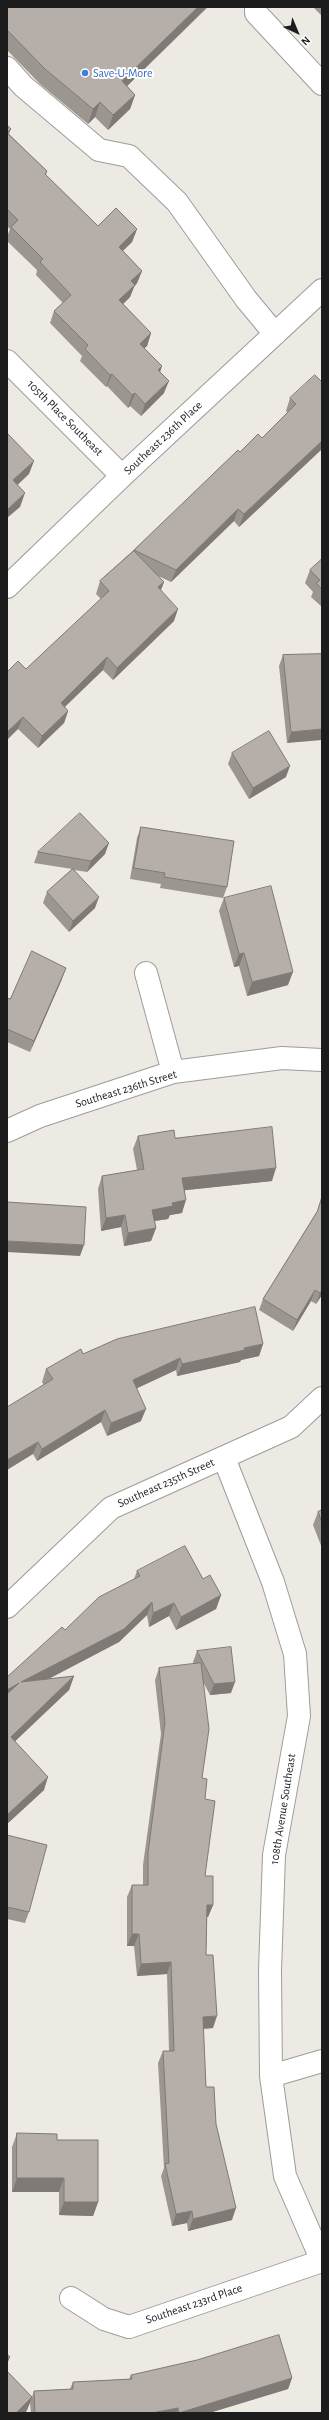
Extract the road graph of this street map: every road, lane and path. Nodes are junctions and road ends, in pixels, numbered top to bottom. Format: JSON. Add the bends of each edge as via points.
{"nodes":[{"id":1,"x":256,"y":7,"type":"edge"},
{"id":2,"x":7,"y":68,"type":"edge"},
{"id":3,"x":322,"y":84,"type":"edge"},
{"id":4,"x":322,"y":290,"type":"edge"},
{"id":5,"x":275,"y":334,"type":"junction"},
{"id":6,"x":7,"y":360,"type":"edge"},
{"id":7,"x":122,"y":476,"type":"junction"},
{"id":8,"x":7,"y":587,"type":"edge"},
{"id":9,"x":146,"y":972,"type":"dead end"},
{"id":10,"x":322,"y":1060,"type":"edge"},
{"id":11,"x":173,"y":1072,"type":"junction"},
{"id":12,"x":7,"y":1131,"type":"edge"},
{"id":13,"x":322,"y":1398,"type":"edge"},
{"id":14,"x":224,"y":1458,"type":"junction"},
{"id":15,"x":7,"y":1607,"type":"edge"},
{"id":16,"x":322,"y":2061,"type":"edge"},
{"id":17,"x":271,"y":2076,"type":"junction"},
{"id":18,"x":322,"y":2261,"type":"edge"},
{"id":19,"x":71,"y":2298,"type":"dead end"}],
"edges":[{"from":1,"to":3,"type":"street","via":[[256,13]]},
{"from":2,"to":5,"type":"street","via":[[23,86],[99,150],[129,156],[177,202],[246,299]]},
{"from":4,"to":5,"type":"street","name":"Southeast 236th Place"},
{"from":5,"to":7,"type":"street","name":"Southeast 236th Place"},
{"from":6,"to":7,"type":"street","name":"105th Place Southeast"},
{"from":7,"to":8,"type":"street","name":"Southeast 236th Place"},
{"from":9,"to":11,"type":"street"},
{"from":10,"to":11,"type":"street","name":"Southeast 236th Street","via":[[282,1058]]},
{"from":11,"to":12,"type":"street","name":"Southeast 236th Street","via":[[40,1116]]},
{"from":13,"to":14,"type":"street","name":"Southeast 235th Street","via":[[292,1427]]},
{"from":14,"to":15,"type":"street","name":"Southeast 235th Street","via":[[150,1488],[111,1508]]},
{"from":14,"to":17,"type":"street","name":"108th Avenue Southeast","via":[[273,1582],[295,1654],[299,1716],[274,1855],[270,1971]]},
{"from":16,"to":17,"type":"street"},
{"from":17,"to":18,"type":"street","name":"108th Avenue Southeast","via":[[285,2176]]},
{"from":18,"to":19,"type":"street","name":"Southeast 233rd Place","via":[[129,2327],[104,2319]]}]}
